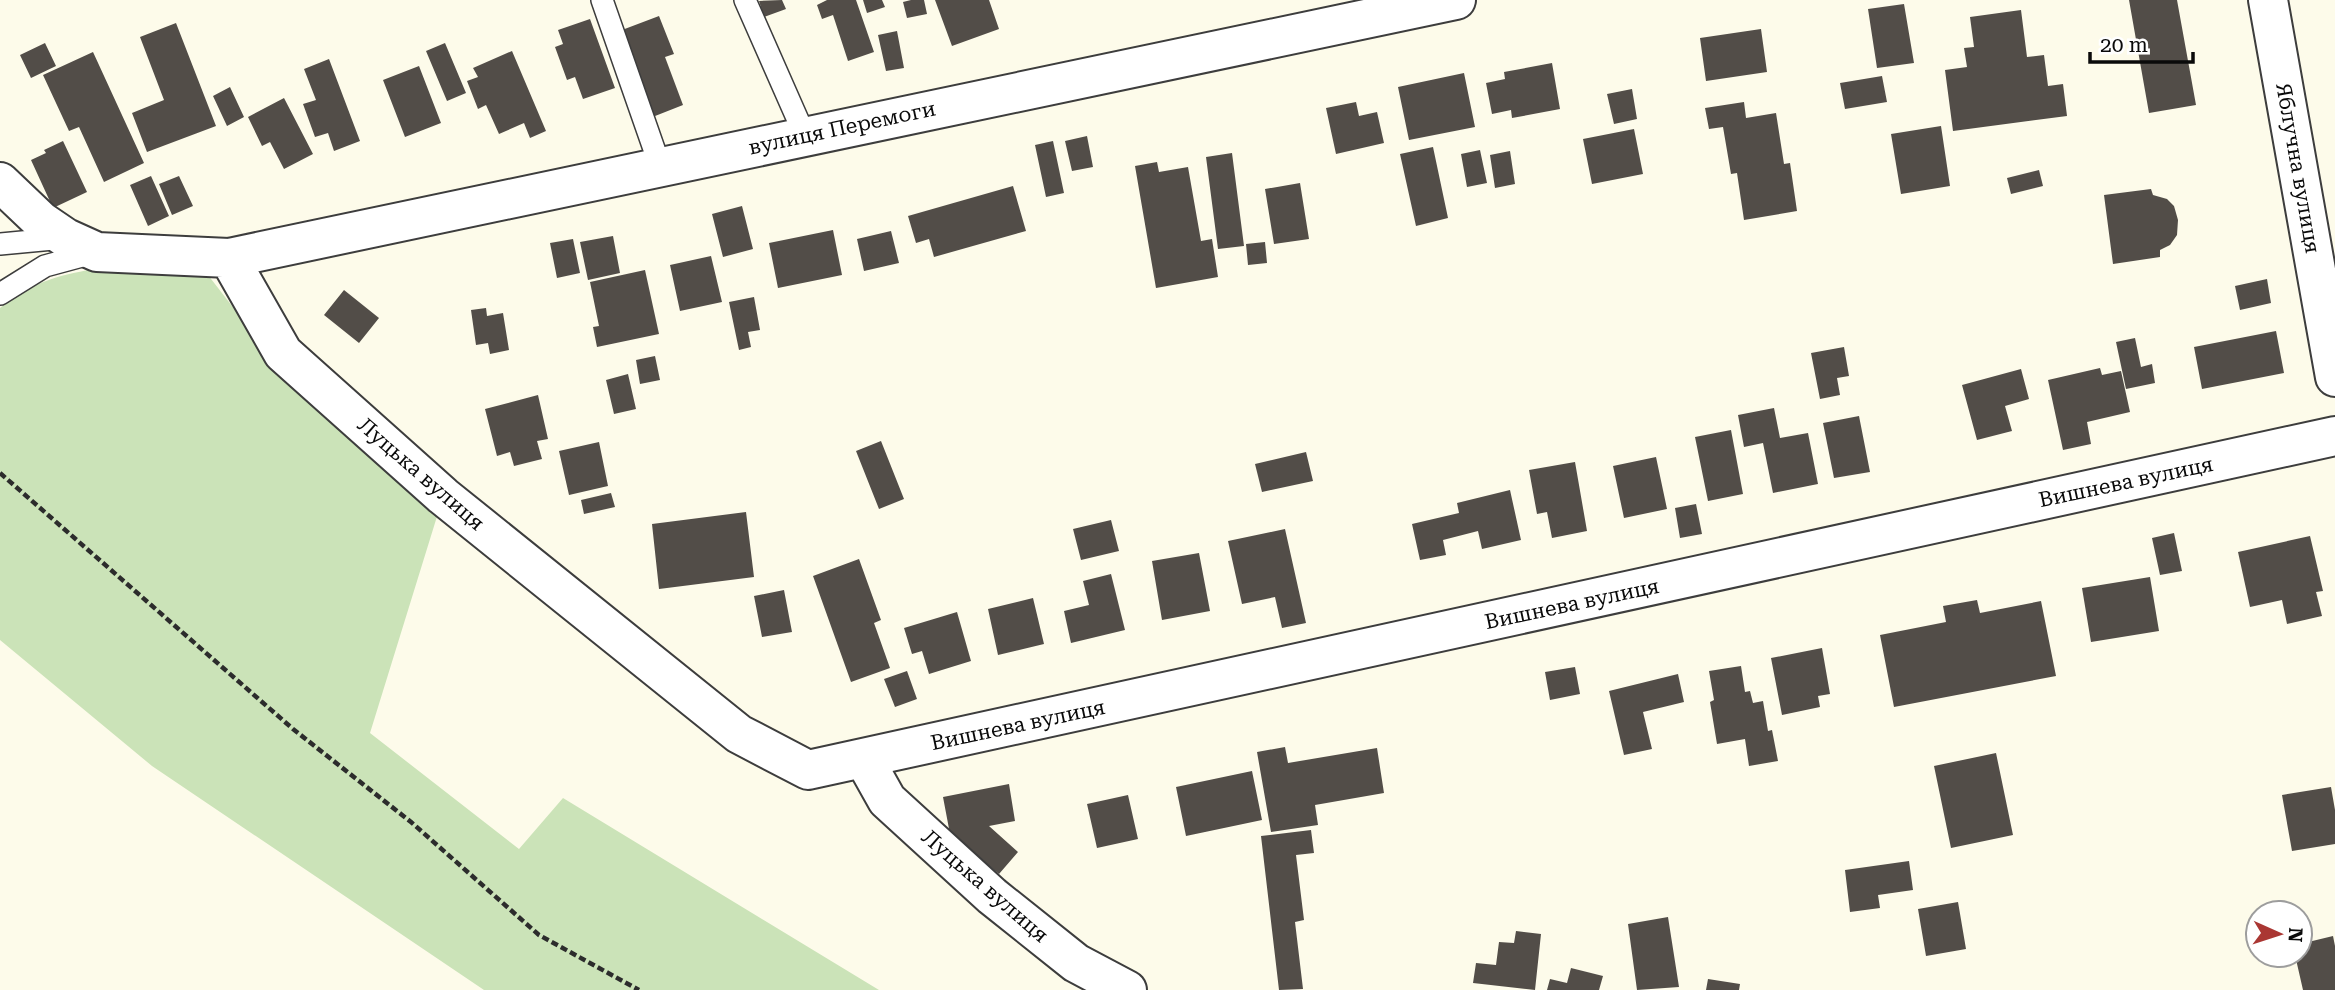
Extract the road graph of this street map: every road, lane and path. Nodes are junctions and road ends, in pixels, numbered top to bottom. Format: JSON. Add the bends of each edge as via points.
{"nodes":[{"id":1,"x":602,"y":0,"type":"edge"},
{"id":2,"x":745,"y":0,"type":"edge"},
{"id":3,"x":1456,"y":0,"type":"edge"},
{"id":4,"x":2268,"y":0,"type":"edge"},
{"id":5,"x":805,"y":136,"type":"junction"},
{"id":6,"x":660,"y":166,"type":"junction"},
{"id":7,"x":0,"y":182,"type":"edge"},
{"id":8,"x":0,"y":207,"type":"edge"},
{"id":9,"x":68,"y":237,"type":"junction"},
{"id":10,"x":0,"y":244,"type":"edge"},
{"id":11,"x":229,"y":258,"type":"junction"},
{"id":12,"x":0,"y":294,"type":"edge"},
{"id":13,"x":2335,"y":377,"type":"edge"},
{"id":14,"x":2335,"y":436,"type":"edge"},
{"id":15,"x":0,"y":473,"type":"edge"},
{"id":16,"x":863,"y":759,"type":"junction"},
{"id":17,"x":808,"y":770,"type":"joint"},
{"id":18,"x":639,"y":990,"type":"edge"},
{"id":19,"x":1126,"y":990,"type":"edge"}],
"edges":[{"from":1,"to":6,"type":"lane"},
{"from":2,"to":5,"type":"lane"},
{"from":3,"to":5,"type":"street","name":"вулиця Перемоги"},
{"from":4,"to":13,"type":"street","name":"Яблучна вулиця"},
{"from":5,"to":6,"type":"street","name":"вулиця Перемоги"},
{"from":6,"to":11,"type":"street","name":"вулиця Перемоги"},
{"from":7,"to":9,"type":"street"},
{"from":8,"to":9,"type":"street"},
{"from":9,"to":10,"type":"lane"},
{"from":9,"to":11,"type":"street"},
{"from":9,"to":12,"type":"lane","via":[[45,266]]},
{"from":11,"to":17,"type":"street","name":"Луцька вулиця","via":[[283,353],[443,496],[739,734]]},
{"from":14,"to":16,"type":"street","name":"Вишнева вулиця"},
{"from":15,"to":18,"type":"path","via":[[293,729],[411,821],[539,935]]},
{"from":16,"to":17,"type":"street","name":"Вишнева вулиця"},
{"from":16,"to":19,"type":"street","name":"Луцька вулиця","via":[[887,800],[992,896],[1076,963]]}]}
